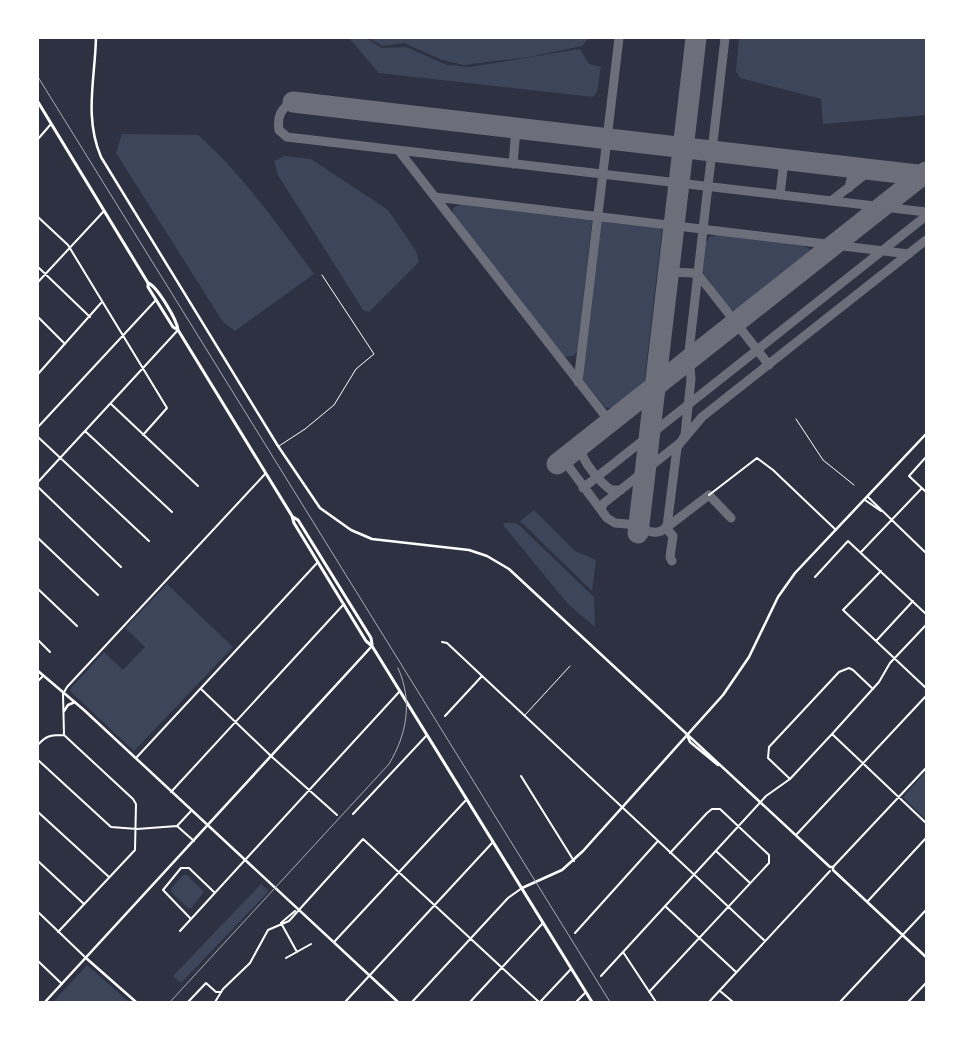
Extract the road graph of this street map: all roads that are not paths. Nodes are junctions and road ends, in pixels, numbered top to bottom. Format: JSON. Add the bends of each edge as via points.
{"nodes":[{"id":1,"x":96,"y":38,"type":"edge"},
{"id":2,"x":38,"y":102,"type":"edge"},
{"id":3,"x":51,"y":124,"type":"junction"},
{"id":4,"x":38,"y":139,"type":"edge"},
{"id":5,"x":104,"y":210,"type":"junction"},
{"id":6,"x":38,"y":216,"type":"edge"},
{"id":7,"x":69,"y":248,"type":"junction"},
{"id":8,"x":38,"y":267,"type":"edge"},
{"id":9,"x":45,"y":274,"type":"junction"},
{"id":10,"x":322,"y":275,"type":"dead end"},
{"id":11,"x":38,"y":282,"type":"edge"},
{"id":12,"x":148,"y":283,"type":"junction"},
{"id":13,"x":156,"y":300,"type":"junction"},
{"id":14,"x":101,"y":303,"type":"junction"},
{"id":15,"x":90,"y":316,"type":"junction"},
{"id":16,"x":38,"y":317,"type":"edge"},
{"id":17,"x":178,"y":330,"type":"junction"},
{"id":18,"x":122,"y":336,"type":"junction"},
{"id":19,"x":65,"y":344,"type":"junction"},
{"id":20,"x":142,"y":368,"type":"junction"},
{"id":21,"x":38,"y":372,"type":"edge"},
{"id":22,"x":110,"y":404,"type":"junction"},
{"id":23,"x":796,"y":419,"type":"dead end"},
{"id":24,"x":38,"y":427,"type":"edge"},
{"id":25,"x":85,"y":431,"type":"junction"},
{"id":26,"x":926,"y":434,"type":"edge"},
{"id":27,"x":143,"y":435,"type":"junction"},
{"id":28,"x":38,"y":437,"type":"edge"},
{"id":29,"x":278,"y":446,"type":"junction"},
{"id":30,"x":926,"y":457,"type":"edge"},
{"id":31,"x":60,"y":458,"type":"junction"},
{"id":32,"x":266,"y":473,"type":"junction"},
{"id":33,"x":38,"y":482,"type":"edge"},
{"id":34,"x":854,"y":485,"type":"dead end"},
{"id":35,"x":198,"y":486,"type":"dead end"},
{"id":36,"x":38,"y":487,"type":"edge"},
{"id":37,"x":922,"y":488,"type":"junction"},
{"id":38,"x":926,"y":492,"type":"edge"},
{"id":39,"x":709,"y":495,"type":"dead end"},
{"id":40,"x":868,"y":497,"type":"junction"},
{"id":41,"x":865,"y":500,"type":"junction"},
{"id":42,"x":172,"y":512,"type":"dead end"},
{"id":43,"x":883,"y":512,"type":"junction"},
{"id":44,"x":292,"y":516,"type":"junction"},
{"id":45,"x":891,"y":520,"type":"junction"},
{"id":46,"x":837,"y":530,"type":"junction"},
{"id":47,"x":38,"y":538,"type":"edge"},
{"id":48,"x":149,"y":541,"type":"dead end"},
{"id":49,"x":860,"y":552,"type":"junction"},
{"id":50,"x":926,"y":553,"type":"edge"},
{"id":51,"x":318,"y":562,"type":"junction"},
{"id":52,"x":122,"y":567,"type":"dead end"},
{"id":53,"x":881,"y":571,"type":"junction"},
{"id":54,"x":815,"y":577,"type":"dead end"},
{"id":55,"x":38,"y":589,"type":"edge"},
{"id":56,"x":98,"y":595,"type":"dead end"},
{"id":57,"x":913,"y":601,"type":"junction"},
{"id":58,"x":344,"y":604,"type":"junction"},
{"id":59,"x":926,"y":614,"type":"edge"},
{"id":60,"x":926,"y":625,"type":"edge"},
{"id":61,"x":77,"y":626,"type":"dead end"},
{"id":62,"x":38,"y":640,"type":"edge"},
{"id":63,"x":876,"y":641,"type":"junction"},
{"id":64,"x":442,"y":642,"type":"dead end"},
{"id":65,"x":372,"y":646,"type":"junction"},
{"id":66,"x":50,"y":652,"type":"dead end"},
{"id":67,"x":894,"y":658,"type":"junction"},
{"id":68,"x":570,"y":666,"type":"dead end"},
{"id":69,"x":38,"y":671,"type":"edge"},
{"id":70,"x":43,"y":676,"type":"junction"},
{"id":71,"x":482,"y":676,"type":"junction"},
{"id":72,"x":38,"y":681,"type":"edge"},
{"id":73,"x":926,"y":688,"type":"edge"},
{"id":74,"x":201,"y":689,"type":"junction"},
{"id":75,"x":873,"y":689,"type":"junction"},
{"id":76,"x":400,"y":691,"type":"junction"},
{"id":77,"x":63,"y":694,"type":"junction"},
{"id":78,"x":926,"y":696,"type":"edge"},
{"id":79,"x":75,"y":702,"type":"junction"},
{"id":80,"x":64,"y":711,"type":"junction"},
{"id":81,"x":524,"y":715,"type":"junction"},
{"id":82,"x":445,"y":716,"type":"dead end"},
{"id":83,"x":235,"y":722,"type":"junction"},
{"id":84,"x":687,"y":734,"type":"junction"},
{"id":85,"x":832,"y":734,"type":"junction"},
{"id":86,"x":64,"y":735,"type":"junction"},
{"id":87,"x":427,"y":735,"type":"junction"},
{"id":88,"x":38,"y":745,"type":"edge"},
{"id":89,"x":271,"y":756,"type":"junction"},
{"id":90,"x":135,"y":758,"type":"junction"},
{"id":91,"x":38,"y":760,"type":"edge"},
{"id":92,"x":863,"y":764,"type":"junction"},
{"id":93,"x":926,"y":768,"type":"edge"},
{"id":94,"x":521,"y":776,"type":"dead end"},
{"id":95,"x":790,"y":779,"type":"junction"},
{"id":96,"x":310,"y":791,"type":"junction"},
{"id":97,"x":171,"y":792,"type":"junction"},
{"id":98,"x":899,"y":797,"type":"junction"},
{"id":99,"x":467,"y":799,"type":"junction"},
{"id":100,"x":760,"y":802,"type":"junction"},
{"id":101,"x":622,"y":807,"type":"junction"},
{"id":102,"x":191,"y":811,"type":"junction"},
{"id":103,"x":38,"y":812,"type":"edge"},
{"id":104,"x":352,"y":814,"type":"dead end"},
{"id":105,"x":337,"y":815,"type":"dead end"},
{"id":106,"x":926,"y":823,"type":"edge"},
{"id":107,"x":177,"y":826,"type":"junction"},
{"id":108,"x":208,"y":826,"type":"junction"},
{"id":109,"x":738,"y":826,"type":"junction"},
{"id":110,"x":137,"y":829,"type":"junction"},
{"id":111,"x":796,"y":835,"type":"junction"},
{"id":112,"x":926,"y":838,"type":"edge"},
{"id":113,"x":194,"y":841,"type":"junction"},
{"id":114,"x":658,"y":841,"type":"junction"},
{"id":115,"x":493,"y":842,"type":"junction"},
{"id":116,"x":716,"y":851,"type":"junction"},
{"id":117,"x":670,"y":853,"type":"junction"},
{"id":118,"x":38,"y":861,"type":"edge"},
{"id":119,"x":244,"y":861,"type":"junction"},
{"id":120,"x":574,"y":861,"type":"junction"},
{"id":121,"x":831,"y":869,"type":"junction"},
{"id":122,"x":398,"y":872,"type":"junction"},
{"id":123,"x":694,"y":875,"type":"junction"},
{"id":124,"x":109,"y":877,"type":"junction"},
{"id":125,"x":750,"y":883,"type":"junction"},
{"id":126,"x":522,"y":888,"type":"junction"},
{"id":127,"x":215,"y":892,"type":"junction"},
{"id":128,"x":867,"y":902,"type":"junction"},
{"id":129,"x":84,"y":904,"type":"junction"},
{"id":130,"x":434,"y":905,"type":"junction"},
{"id":131,"x":666,"y":906,"type":"junction"},
{"id":132,"x":728,"y":907,"type":"junction"},
{"id":133,"x":298,"y":910,"type":"junction"},
{"id":134,"x":926,"y":910,"type":"edge"},
{"id":135,"x":38,"y":912,"type":"edge"},
{"id":136,"x":191,"y":919,"type":"junction"},
{"id":137,"x":281,"y":923,"type":"junction"},
{"id":138,"x":543,"y":923,"type":"junction"},
{"id":139,"x":180,"y":931,"type":"dead end"},
{"id":140,"x":58,"y":932,"type":"junction"},
{"id":141,"x":575,"y":933,"type":"dead end"},
{"id":142,"x":903,"y":935,"type":"junction"},
{"id":143,"x":470,"y":938,"type":"junction"},
{"id":144,"x":699,"y":938,"type":"junction"},
{"id":145,"x":765,"y":941,"type":"junction"},
{"id":146,"x":334,"y":943,"type":"junction"},
{"id":147,"x":311,"y":944,"type":"dead end"},
{"id":148,"x":296,"y":952,"type":"junction"},
{"id":149,"x":623,"y":952,"type":"junction"},
{"id":150,"x":86,"y":958,"type":"junction"},
{"id":151,"x":286,"y":958,"type":"dead end"},
{"id":152,"x":926,"y":958,"type":"edge"},
{"id":153,"x":38,"y":961,"type":"edge"},
{"id":154,"x":501,"y":967,"type":"junction"},
{"id":155,"x":571,"y":969,"type":"junction"},
{"id":156,"x":736,"y":972,"type":"junction"},
{"id":157,"x":369,"y":976,"type":"junction"},
{"id":158,"x":602,"y":976,"type":"dead end"},
{"id":159,"x":926,"y":983,"type":"edge"},
{"id":160,"x":62,"y":984,"type":"junction"},
{"id":161,"x":720,"y":991,"type":"junction"},
{"id":162,"x":220,"y":992,"type":"junction"},
{"id":163,"x":586,"y":992,"type":"junction"},
{"id":164,"x":649,"y":992,"type":"junction"},
{"id":165,"x":45,"y":1002,"type":"edge"},
{"id":166,"x":136,"y":1002,"type":"edge"},
{"id":167,"x":188,"y":1002,"type":"edge"},
{"id":168,"x":215,"y":1002,"type":"edge"},
{"id":169,"x":345,"y":1002,"type":"edge"},
{"id":170,"x":398,"y":1002,"type":"edge"},
{"id":171,"x":412,"y":1002,"type":"edge"},
{"id":172,"x":470,"y":1002,"type":"edge"},
{"id":173,"x":539,"y":1002,"type":"edge"},
{"id":174,"x":576,"y":1002,"type":"edge"},
{"id":175,"x":592,"y":1002,"type":"edge"},
{"id":176,"x":656,"y":1002,"type":"edge"},
{"id":177,"x":709,"y":1002,"type":"edge"},
{"id":178,"x":733,"y":1002,"type":"edge"},
{"id":179,"x":840,"y":1002,"type":"edge"},
{"id":180,"x":908,"y":1002,"type":"edge"}],
"edges":[{"from":1,"to":29,"type":"street","via":[[90,110],[101,157]]},
{"from":2,"to":3,"type":"main road"},
{"from":3,"to":4,"type":"street"},
{"from":3,"to":5,"type":"main road"},
{"from":5,"to":7,"type":"street"},
{"from":5,"to":12,"type":"main road"},
{"from":6,"to":7,"type":"street"},
{"from":7,"to":9,"type":"street"},
{"from":7,"to":14,"type":"street"},
{"from":8,"to":9,"type":"street"},
{"from":9,"to":11,"type":"street"},
{"from":9,"to":15,"type":"street"},
{"from":10,"to":29,"type":"lane","via":[[374,354],[356,369],[334,405]]},
{"from":12,"to":13,"type":"main road"},
{"from":12,"to":17,"type":"main road","via":[[153,285]]},
{"from":13,"to":17,"type":"main road"},
{"from":13,"to":18,"type":"street"},
{"from":14,"to":15,"type":"street"},
{"from":14,"to":18,"type":"street"},
{"from":15,"to":19,"type":"street"},
{"from":16,"to":19,"type":"street"},
{"from":17,"to":20,"type":"street"},
{"from":17,"to":32,"type":"main road"},
{"from":18,"to":20,"type":"street"},
{"from":18,"to":24,"type":"street"},
{"from":19,"to":21,"type":"street"},
{"from":20,"to":22,"type":"street"},
{"from":20,"to":27,"type":"street","via":[[167,408]]},
{"from":22,"to":25,"type":"street"},
{"from":22,"to":27,"type":"street"},
{"from":23,"to":34,"type":"lane","via":[[823,460]]},
{"from":25,"to":31,"type":"street"},
{"from":25,"to":42,"type":"street"},
{"from":26,"to":40,"type":"street"},
{"from":27,"to":35,"type":"street"},
{"from":28,"to":31,"type":"street"},
{"from":29,"to":84,"type":"street","via":[[316,504],[352,530],[372,539],[393,543],[469,550],[508,569]]},
{"from":30,"to":37,"type":"street","via":[[909,476]]},
{"from":31,"to":33,"type":"street"},
{"from":31,"to":48,"type":"street"},
{"from":32,"to":44,"type":"main road"},
{"from":32,"to":77,"type":"street"},
{"from":36,"to":52,"type":"street"},
{"from":37,"to":38,"type":"street"},
{"from":37,"to":45,"type":"street"},
{"from":39,"to":46,"type":"street","via":[[757,458]]},
{"from":40,"to":41,"type":"street"},
{"from":40,"to":43,"type":"street"},
{"from":41,"to":43,"type":"street"},
{"from":41,"to":46,"type":"street"},
{"from":43,"to":45,"type":"street"},
{"from":44,"to":51,"type":"main road"},
{"from":44,"to":65,"type":"main road","via":[[298,520],[371,638]]},
{"from":45,"to":49,"type":"street"},
{"from":45,"to":50,"type":"street"},
{"from":46,"to":84,"type":"street","via":[[778,597],[736,677]]},
{"from":47,"to":56,"type":"street"},
{"from":49,"to":53,"type":"street"},
{"from":49,"to":54,"type":"street","via":[[848,541]]},
{"from":51,"to":58,"type":"main road"},
{"from":51,"to":74,"type":"street"},
{"from":53,"to":57,"type":"street"},
{"from":53,"to":63,"type":"street","via":[[843,610]]},
{"from":55,"to":61,"type":"street"},
{"from":57,"to":59,"type":"street"},
{"from":57,"to":63,"type":"street"},
{"from":58,"to":65,"type":"main road"},
{"from":58,"to":83,"type":"street"},
{"from":60,"to":67,"type":"street"},
{"from":62,"to":66,"type":"street"},
{"from":63,"to":67,"type":"street"},
{"from":64,"to":71,"type":"street"},
{"from":65,"to":76,"type":"main road"},
{"from":65,"to":89,"type":"street"},
{"from":67,"to":73,"type":"street"},
{"from":67,"to":75,"type":"street"},
{"from":68,"to":81,"type":"lane"},
{"from":69,"to":70,"type":"street"},
{"from":70,"to":72,"type":"street"},
{"from":70,"to":77,"type":"street"},
{"from":71,"to":81,"type":"street"},
{"from":71,"to":82,"type":"street"},
{"from":74,"to":83,"type":"street"},
{"from":74,"to":90,"type":"street"},
{"from":75,"to":85,"type":"street"},
{"from":75,"to":95,"type":"street","via":[[849,668],[839,672],[769,747],[767,752],[771,762]]},
{"from":76,"to":87,"type":"main road"},
{"from":76,"to":96,"type":"street"},
{"from":77,"to":79,"type":"street"},
{"from":77,"to":80,"type":"street"},
{"from":78,"to":92,"type":"street"},
{"from":79,"to":80,"type":"street"},
{"from":79,"to":90,"type":"street"},
{"from":80,"to":86,"type":"street"},
{"from":81,"to":101,"type":"street"},
{"from":83,"to":89,"type":"street"},
{"from":83,"to":97,"type":"street"},
{"from":84,"to":100,"type":"street"},
{"from":84,"to":101,"type":"street"},
{"from":85,"to":92,"type":"street"},
{"from":85,"to":95,"type":"street"},
{"from":86,"to":88,"type":"street","via":[[44,737]]},
{"from":86,"to":110,"type":"street","via":[[136,804]]},
{"from":87,"to":99,"type":"main road"},
{"from":87,"to":104,"type":"street"},
{"from":89,"to":96,"type":"street"},
{"from":89,"to":108,"type":"street"},
{"from":90,"to":97,"type":"street"},
{"from":91,"to":110,"type":"street","via":[[111,827]]},
{"from":92,"to":98,"type":"street"},
{"from":92,"to":111,"type":"street"},
{"from":93,"to":98,"type":"street"},
{"from":94,"to":120,"type":"street"},
{"from":95,"to":100,"type":"street"},
{"from":96,"to":105,"type":"street"},
{"from":96,"to":119,"type":"street"},
{"from":97,"to":102,"type":"street"},
{"from":98,"to":106,"type":"street"},
{"from":98,"to":121,"type":"street"},
{"from":99,"to":115,"type":"main road"},
{"from":99,"to":122,"type":"street"},
{"from":100,"to":109,"type":"street"},
{"from":100,"to":111,"type":"street"},
{"from":101,"to":114,"type":"street"},
{"from":101,"to":120,"type":"street"},
{"from":102,"to":107,"type":"street"},
{"from":102,"to":108,"type":"street"},
{"from":103,"to":124,"type":"street"},
{"from":107,"to":110,"type":"street"},
{"from":107,"to":113,"type":"street"},
{"from":108,"to":113,"type":"street"},
{"from":108,"to":119,"type":"street"},
{"from":109,"to":116,"type":"street"},
{"from":109,"to":117,"type":"street","via":[[720,810],[712,809]]},
{"from":109,"to":125,"type":"street","via":[[770,859]]},
{"from":110,"to":124,"type":"street","via":[[135,850]]},
{"from":111,"to":121,"type":"street"},
{"from":112,"to":128,"type":"street"},
{"from":113,"to":150,"type":"street"},
{"from":114,"to":117,"type":"street"},
{"from":114,"to":141,"type":"street"},
{"from":115,"to":126,"type":"main road"},
{"from":115,"to":130,"type":"street"},
{"from":116,"to":123,"type":"street"},
{"from":116,"to":125,"type":"street"},
{"from":117,"to":123,"type":"street"},
{"from":118,"to":129,"type":"street"},
{"from":119,"to":127,"type":"street"},
{"from":119,"to":133,"type":"street"},
{"from":120,"to":126,"type":"street"},
{"from":121,"to":128,"type":"street"},
{"from":121,"to":145,"type":"street"},
{"from":122,"to":130,"type":"street"},
{"from":122,"to":133,"type":"street","via":[[363,839]]},
{"from":122,"to":146,"type":"street"},
{"from":123,"to":131,"type":"street"},
{"from":123,"to":132,"type":"street"},
{"from":124,"to":129,"type":"street"},
{"from":125,"to":132,"type":"street"},
{"from":126,"to":138,"type":"main road"},
{"from":126,"to":143,"type":"street"},
{"from":127,"to":136,"type":"street"},
{"from":127,"to":136,"type":"street","via":[[188,868],[181,868],[163,890]]},
{"from":128,"to":142,"type":"street"},
{"from":129,"to":140,"type":"street"},
{"from":130,"to":143,"type":"street"},
{"from":130,"to":157,"type":"street"},
{"from":131,"to":144,"type":"street"},
{"from":131,"to":149,"type":"street"},
{"from":132,"to":144,"type":"street"},
{"from":132,"to":145,"type":"street"},
{"from":133,"to":137,"type":"street"},
{"from":133,"to":146,"type":"street"},
{"from":134,"to":142,"type":"street"},
{"from":135,"to":140,"type":"street"},
{"from":136,"to":139,"type":"street"},
{"from":137,"to":148,"type":"street"},
{"from":137,"to":162,"type":"street","via":[[268,930],[250,963]]},
{"from":138,"to":154,"type":"street"},
{"from":138,"to":155,"type":"main road"},
{"from":140,"to":150,"type":"street"},
{"from":142,"to":152,"type":"street"},
{"from":142,"to":179,"type":"street"},
{"from":143,"to":154,"type":"street"},
{"from":143,"to":171,"type":"street"},
{"from":144,"to":156,"type":"street"},
{"from":144,"to":164,"type":"street"},
{"from":145,"to":156,"type":"street"},
{"from":146,"to":157,"type":"street"},
{"from":147,"to":148,"type":"street"},
{"from":148,"to":151,"type":"street"},
{"from":149,"to":158,"type":"street"},
{"from":149,"to":164,"type":"street"},
{"from":150,"to":160,"type":"street"},
{"from":150,"to":166,"type":"street"},
{"from":153,"to":160,"type":"street"},
{"from":154,"to":172,"type":"street"},
{"from":154,"to":173,"type":"street"},
{"from":155,"to":163,"type":"main road"},
{"from":155,"to":173,"type":"street"},
{"from":156,"to":161,"type":"street"},
{"from":157,"to":169,"type":"street"},
{"from":157,"to":170,"type":"street"},
{"from":159,"to":180,"type":"street"},
{"from":160,"to":165,"type":"street"},
{"from":161,"to":177,"type":"street"},
{"from":161,"to":178,"type":"street"},
{"from":162,"to":167,"type":"street","via":[[206,983]]},
{"from":162,"to":168,"type":"street"},
{"from":163,"to":174,"type":"street"},
{"from":163,"to":175,"type":"main road"},
{"from":164,"to":176,"type":"street"}]}
